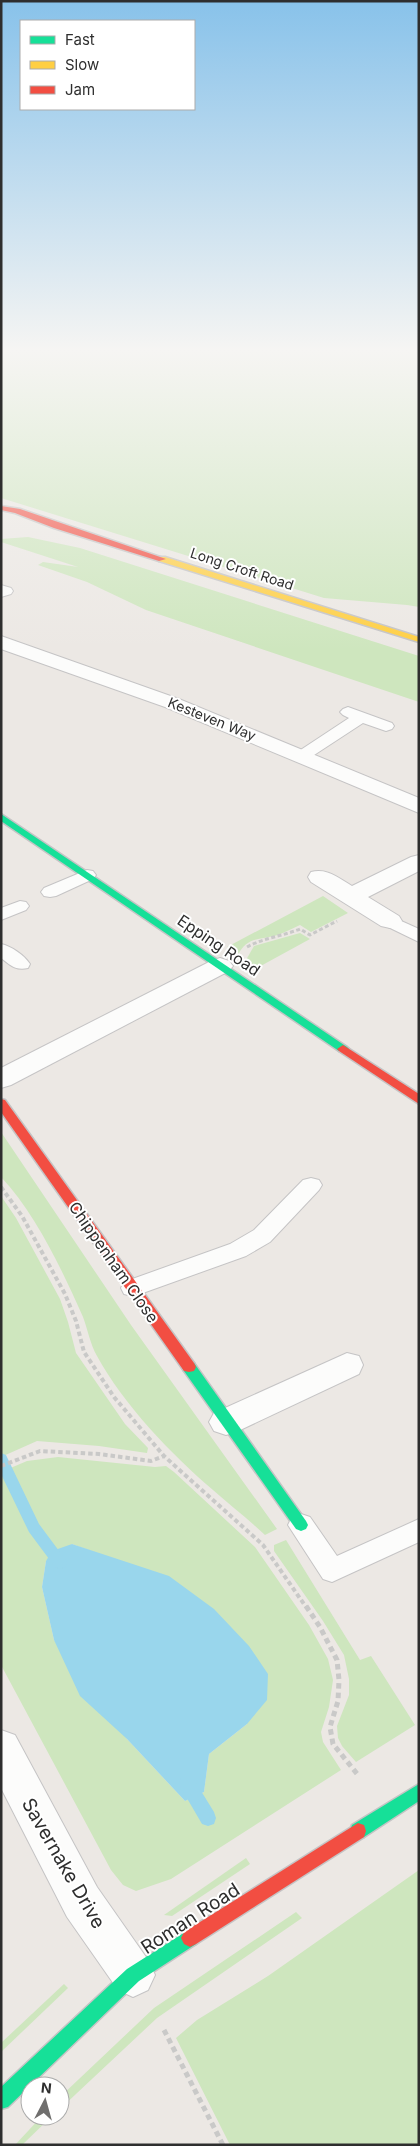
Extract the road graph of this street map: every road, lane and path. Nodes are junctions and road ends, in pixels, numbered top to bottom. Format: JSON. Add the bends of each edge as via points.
{"nodes":[{"id":1,"x":1,"y":508,"type":"edge"},
{"id":2,"x":18,"y":523,"type":"dead end"},
{"id":3,"x":57,"y":526,"type":"junction"},
{"id":4,"x":1,"y":589,"type":"edge"},
{"id":5,"x":1,"y":593,"type":"edge"},
{"id":6,"x":419,"y":640,"type":"edge"},
{"id":7,"x":1,"y":642,"type":"edge"},
{"id":8,"x":386,"y":726,"type":"dead end"},
{"id":9,"x":302,"y":756,"type":"junction"},
{"id":10,"x":419,"y":806,"type":"edge"},
{"id":11,"x":1,"y":817,"type":"edge"},
{"id":12,"x":419,"y":862,"type":"edge"},
{"id":13,"x":87,"y":875,"type":"junction"},
{"id":14,"x":320,"y":877,"type":"dead end"},
{"id":15,"x":50,"y":892,"type":"dead end"},
{"id":16,"x":20,"y":906,"type":"dead end"},
{"id":17,"x":348,"y":907,"type":"junction"},
{"id":18,"x":1,"y":915,"type":"edge"},
{"id":19,"x":390,"y":921,"type":"joint"},
{"id":20,"x":419,"y":937,"type":"edge"},
{"id":21,"x":1,"y":949,"type":"edge"},
{"id":22,"x":244,"y":952,"type":"dead end"},
{"id":23,"x":21,"y":964,"type":"dead end"},
{"id":24,"x":220,"y":966,"type":"junction"},
{"id":25,"x":1,"y":1079,"type":"edge"},
{"id":26,"x":419,"y":1100,"type":"edge"},
{"id":27,"x":1,"y":1103,"type":"edge"},
{"id":28,"x":311,"y":1185,"type":"dead end"},
{"id":29,"x":1,"y":1187,"type":"edge"},
{"id":30,"x":132,"y":1288,"type":"junction"},
{"id":31,"x":347,"y":1365,"type":"dead end"},
{"id":32,"x":226,"y":1422,"type":"junction"},
{"id":33,"x":164,"y":1456,"type":"junction"},
{"id":34,"x":1,"y":1466,"type":"edge"},
{"id":35,"x":301,"y":1525,"type":"joint"},
{"id":36,"x":419,"y":1530,"type":"edge"},
{"id":37,"x":1,"y":1748,"type":"edge"},
{"id":38,"x":358,"y":1775,"type":"dead end"},
{"id":39,"x":419,"y":1792,"type":"edge"},
{"id":40,"x":133,"y":1975,"type":"junction"},
{"id":41,"x":164,"y":2030,"type":"dead end"},
{"id":42,"x":1,"y":2100,"type":"edge"},
{"id":43,"x":223,"y":2145,"type":"edge"}],
"edges":[{"from":1,"to":3,"type":"street","name":"Long Croft Road"},
{"from":2,"to":3,"type":"street","name":"Long Croft Road"},
{"from":3,"to":6,"type":"street","name":"Long Croft Road"},
{"from":4,"to":5,"type":"lane","via":[[6,591]]},
{"from":7,"to":9,"type":"street","name":"Kesteven Way","via":[[172,703]]},
{"from":8,"to":9,"type":"lane","via":[[354,714]]},
{"from":9,"to":10,"type":"street","name":"Kesteven Way"},
{"from":11,"to":13,"type":"street","name":"Epping Road"},
{"from":12,"to":17,"type":"street"},
{"from":13,"to":15,"type":"lane"},
{"from":13,"to":24,"type":"street","name":"Epping Road"},
{"from":14,"to":17,"type":"street"},
{"from":16,"to":18,"type":"lane"},
{"from":17,"to":19,"type":"street"},
{"from":17,"to":22,"type":"path","via":[[310,936],[300,929],[254,943]]},
{"from":19,"to":20,"type":"lane"},
{"from":21,"to":23,"type":"lane"},
{"from":24,"to":25,"type":"street"},
{"from":24,"to":26,"type":"street","name":"Epping Road"},
{"from":27,"to":30,"type":"street","name":"Chippenham Close"},
{"from":28,"to":30,"type":"lane","via":[[262,1236],[238,1250]]},
{"from":29,"to":33,"type":"path","via":[[22,1216],[65,1294],[84,1352],[114,1397]]},
{"from":30,"to":32,"type":"street","name":"Chippenham Close"},
{"from":31,"to":32,"type":"street"},
{"from":32,"to":35,"type":"street","name":"Chippenham Close"},
{"from":33,"to":34,"type":"path","via":[[151,1461],[40,1451]]},
{"from":33,"to":38,"type":"path","via":[[263,1545],[320,1627],[337,1660],[339,1674],[338,1701],[330,1727],[334,1744]]},
{"from":35,"to":36,"type":"lane","via":[[332,1571]]},
{"from":37,"to":40,"type":"street","name":"Savernake Drive","via":[[82,1902]]},
{"from":39,"to":40,"type":"street","name":"Roman Road"},
{"from":40,"to":42,"type":"street","name":"Roman Road"},
{"from":41,"to":43,"type":"path"}]}
